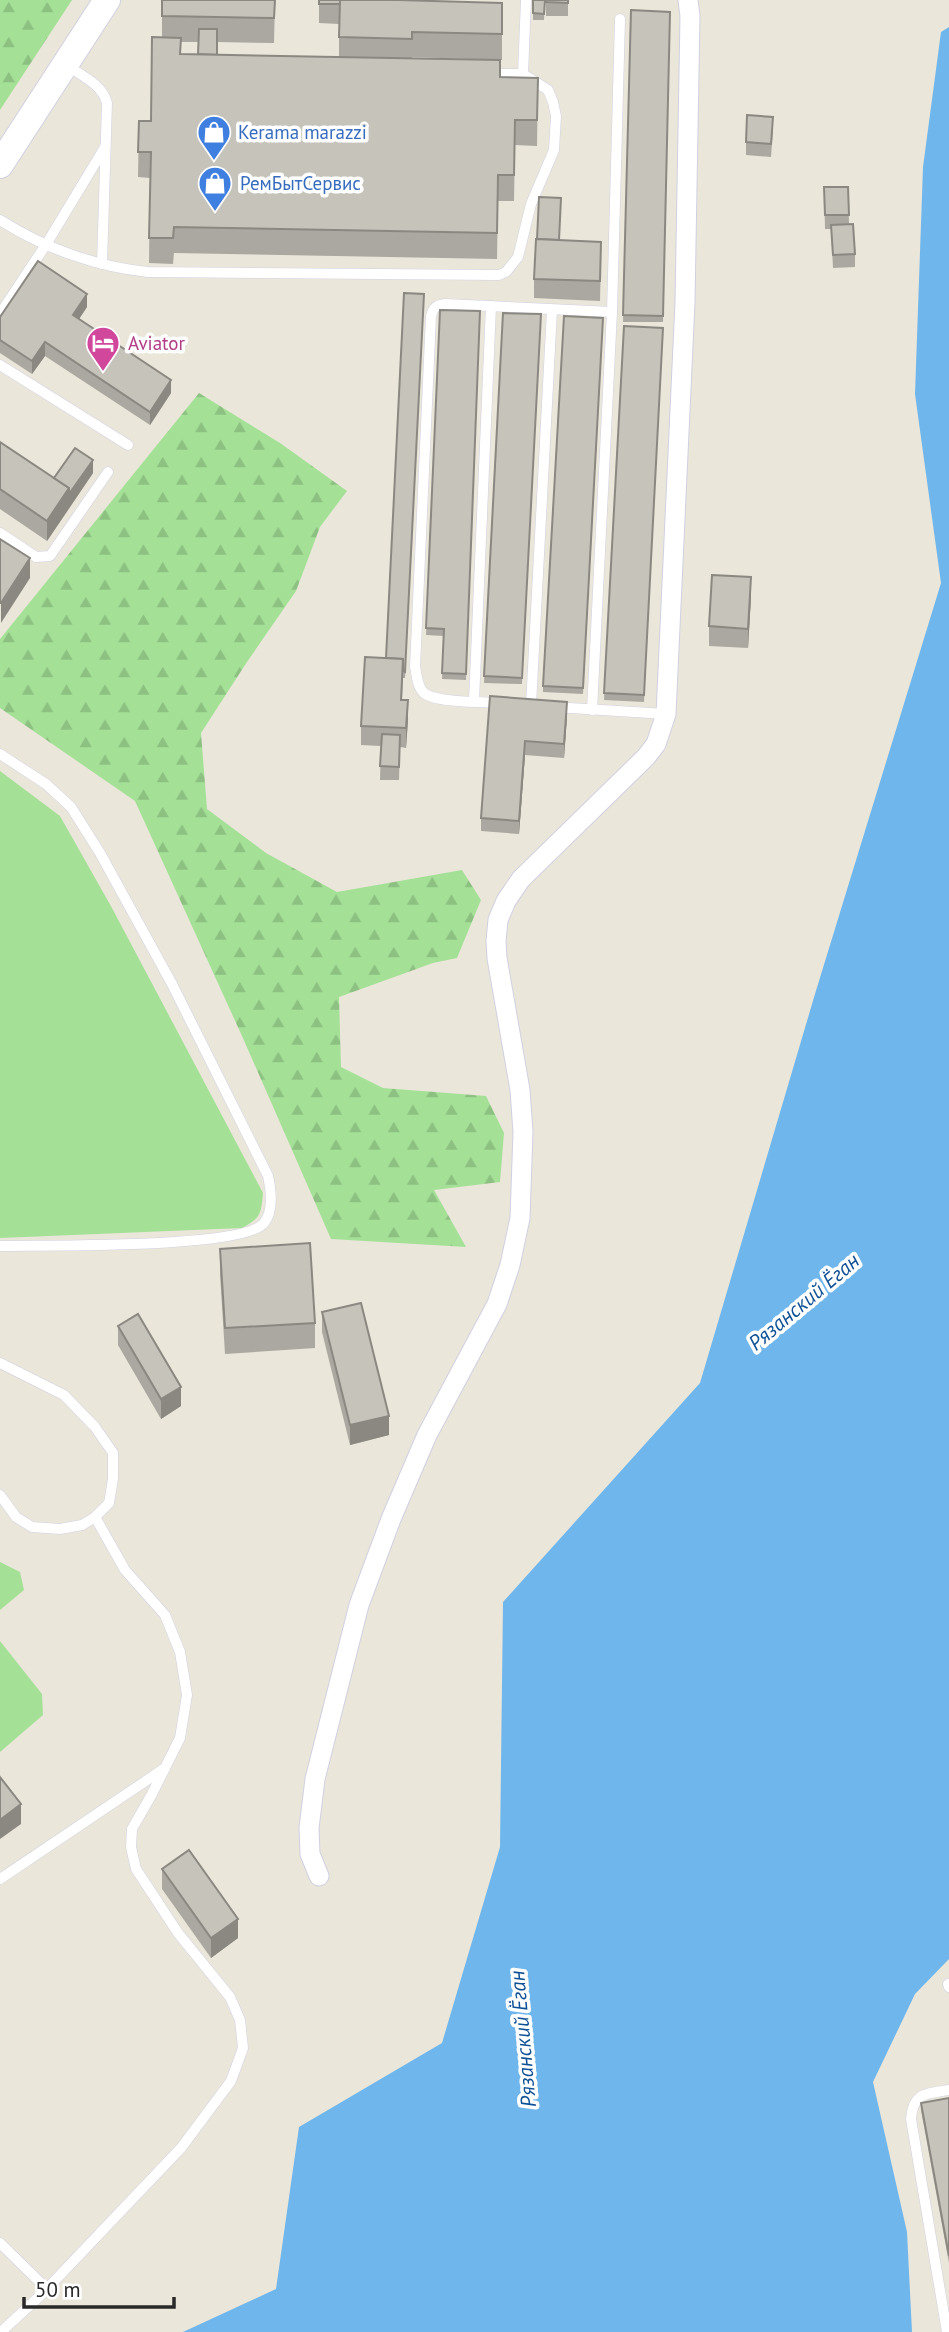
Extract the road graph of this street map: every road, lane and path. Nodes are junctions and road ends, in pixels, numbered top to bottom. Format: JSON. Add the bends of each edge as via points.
{"nodes":[{"id":1,"x":107,"y":0,"type":"edge"},
{"id":2,"x":526,"y":0,"type":"edge"},
{"id":3,"x":688,"y":0,"type":"edge"},
{"id":4,"x":620,"y":19,"type":"dead end"},
{"id":5,"x":66,"y":65,"type":"junction"},
{"id":6,"x":483,"y":74,"type":"edge"},
{"id":7,"x":523,"y":75,"type":"junction"},
{"id":8,"x":107,"y":143,"type":"junction"},
{"id":9,"x":0,"y":165,"type":"edge"},
{"id":10,"x":0,"y":220,"type":"edge"},
{"id":11,"x":47,"y":243,"type":"junction"},
{"id":12,"x":102,"y":264,"type":"junction"},
{"id":13,"x":491,"y":306,"type":"junction"},
{"id":14,"x":552,"y":310,"type":"junction"},
{"id":15,"x":612,"y":312,"type":"junction"},
{"id":16,"x":0,"y":314,"type":"edge"},
{"id":17,"x":0,"y":365,"type":"edge"},
{"id":18,"x":128,"y":445,"type":"dead end"},
{"id":19,"x":108,"y":472,"type":"dead end"},
{"id":20,"x":0,"y":533,"type":"edge"},
{"id":21,"x":474,"y":701,"type":"junction"},
{"id":22,"x":508,"y":704,"type":"edge"},
{"id":23,"x":520,"y":705,"type":"edge"},
{"id":24,"x":531,"y":705,"type":"junction"},
{"id":25,"x":592,"y":709,"type":"junction"},
{"id":26,"x":666,"y":714,"type":"junction"},
{"id":27,"x":0,"y":754,"type":"edge"},
{"id":28,"x":0,"y":1246,"type":"edge"},
{"id":29,"x":0,"y":1363,"type":"edge"},
{"id":30,"x":0,"y":1495,"type":"edge"},
{"id":31,"x":96,"y":1517,"type":"junction"},
{"id":32,"x":165,"y":1768,"type":"junction"},
{"id":33,"x":318,"y":1876,"type":"dead end"},
{"id":34,"x":0,"y":1879,"type":"edge"},
{"id":35,"x":949,"y":2090,"type":"edge"},
{"id":36,"x":0,"y":2243,"type":"edge"},
{"id":37,"x":47,"y":2289,"type":"junction"},
{"id":38,"x":1,"y":2332,"type":"edge"},
{"id":39,"x":947,"y":2332,"type":"edge"}],
"edges":[{"from":1,"to":5,"type":"main road"},
{"from":2,"to":7,"type":"lane"},
{"from":3,"to":26,"type":"street","via":[[685,302]]},
{"from":4,"to":15,"type":"lane"},
{"from":5,"to":8,"type":"lane","via":[[105,94]]},
{"from":5,"to":9,"type":"main road"},
{"from":6,"to":7,"type":"lane"},
{"from":7,"to":12,"type":"lane","via":[[548,90],[553,102],[554,150],[531,204],[518,257],[506,272],[148,272]]},
{"from":8,"to":11,"type":"lane"},
{"from":8,"to":12,"type":"lane"},
{"from":10,"to":11,"type":"lane"},
{"from":11,"to":12,"type":"lane"},
{"from":11,"to":16,"type":"lane"},
{"from":13,"to":14,"type":"lane"},
{"from":13,"to":21,"type":"lane"},
{"from":13,"to":21,"type":"lane","via":[[438,305],[431,316],[415,667],[424,694]]},
{"from":14,"to":15,"type":"lane"},
{"from":14,"to":24,"type":"lane"},
{"from":15,"to":25,"type":"lane"},
{"from":17,"to":18,"type":"lane"},
{"from":19,"to":20,"type":"lane","via":[[50,556],[36,557]]},
{"from":21,"to":22,"type":"lane"},
{"from":23,"to":24,"type":"lane"},
{"from":24,"to":25,"type":"lane"},
{"from":25,"to":26,"type":"lane"},
{"from":26,"to":33,"type":"street","via":[[656,744],[646,757],[521,879],[498,920],[497,958],[520,1090],[520,1218],[497,1304],[427,1435],[359,1605],[315,1779],[309,1828],[310,1854]]},
{"from":27,"to":28,"type":"lane","via":[[71,807],[100,853],[172,984],[268,1176],[271,1192],[264,1223],[252,1232],[225,1238]]},
{"from":29,"to":31,"type":"lane","via":[[64,1395],[113,1453],[109,1503]]},
{"from":30,"to":31,"type":"lane","via":[[16,1517],[32,1527],[60,1530]]},
{"from":31,"to":32,"type":"lane","via":[[125,1570],[165,1615],[180,1652],[187,1695],[180,1738]]},
{"from":32,"to":34,"type":"lane"},
{"from":32,"to":37,"type":"lane","via":[[132,1829],[136,1869],[178,1933],[230,1997],[240,2021],[243,2048],[231,2081],[181,2148]]},
{"from":35,"to":39,"type":"lane","via":[[916,2099],[911,2119]]},
{"from":36,"to":37,"type":"lane"},
{"from":37,"to":38,"type":"lane"}]}
